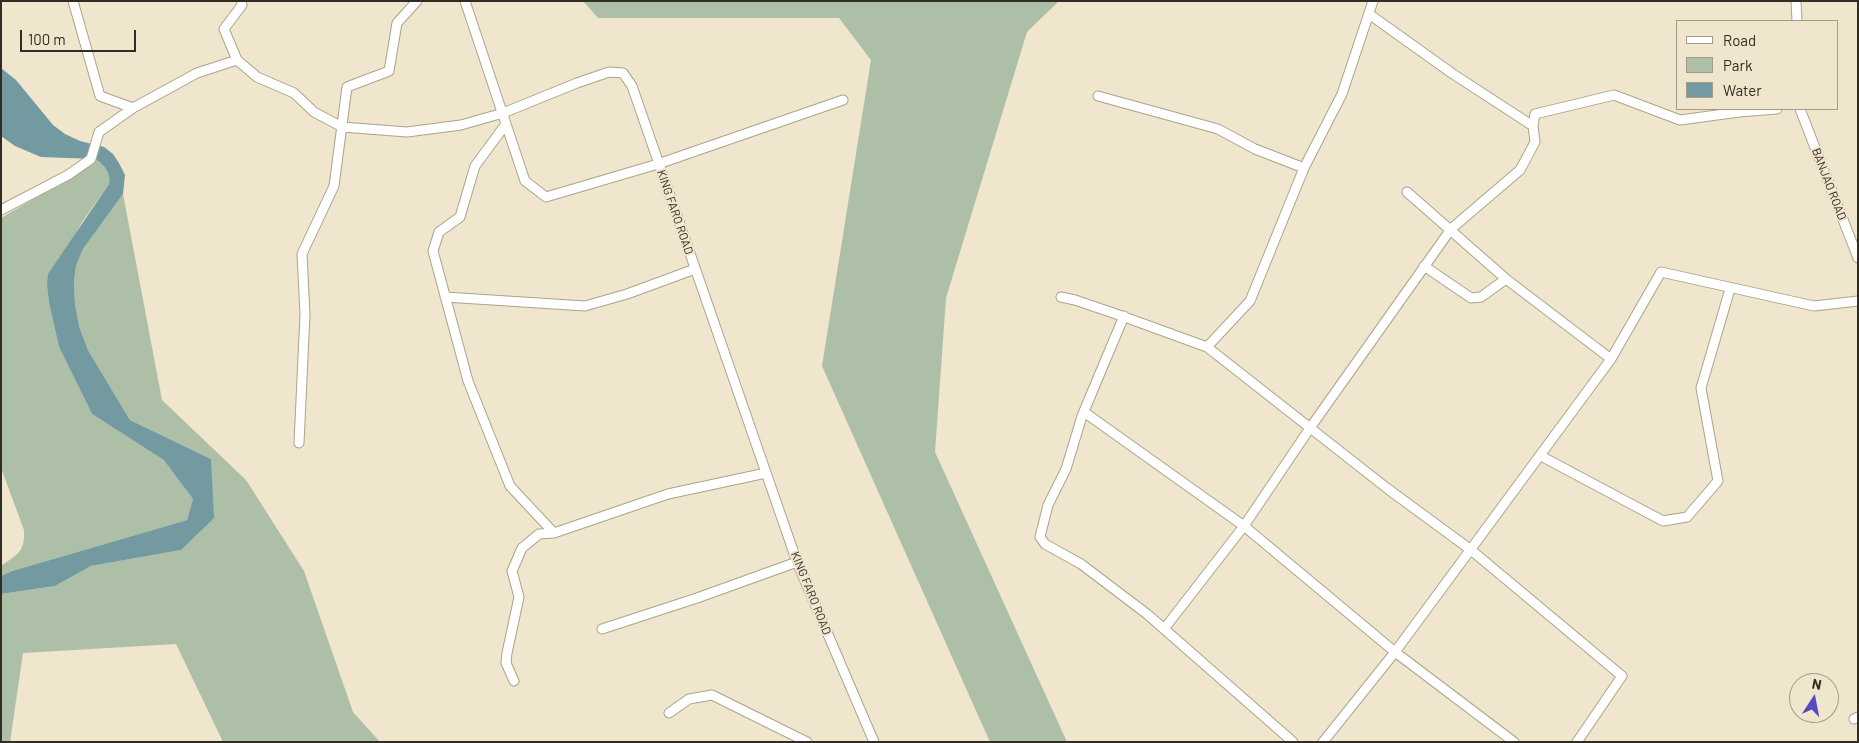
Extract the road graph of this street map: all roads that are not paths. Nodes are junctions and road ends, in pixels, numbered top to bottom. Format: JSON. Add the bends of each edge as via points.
{"nodes":[{"id":1,"x":73,"y":1,"type":"edge"},
{"id":2,"x":241,"y":1,"type":"edge"},
{"id":3,"x":417,"y":1,"type":"edge"},
{"id":4,"x":465,"y":1,"type":"edge"},
{"id":5,"x":1373,"y":1,"type":"edge"},
{"id":6,"x":1796,"y":1,"type":"edge"},
{"id":7,"x":1369,"y":14,"type":"junction"},
{"id":8,"x":1797,"y":20,"type":"edge"},
{"id":9,"x":237,"y":60,"type":"junction"},
{"id":10,"x":1098,"y":96,"type":"dead end"},
{"id":11,"x":843,"y":100,"type":"dead end"},
{"id":12,"x":133,"y":108,"type":"junction"},
{"id":13,"x":1765,"y":110,"type":"edge"},
{"id":14,"x":1800,"y":110,"type":"edge"},
{"id":15,"x":503,"y":113,"type":"junction"},
{"id":16,"x":506,"y":124,"type":"junction"},
{"id":17,"x":342,"y":126,"type":"junction"},
{"id":18,"x":1533,"y":126,"type":"junction"},
{"id":19,"x":658,"y":164,"type":"junction"},
{"id":20,"x":1304,"y":168,"type":"junction"},
{"id":21,"x":1407,"y":192,"type":"dead end"},
{"id":22,"x":1,"y":210,"type":"edge"},
{"id":23,"x":1451,"y":229,"type":"junction"},
{"id":24,"x":1858,"y":258,"type":"edge"},
{"id":25,"x":1424,"y":266,"type":"junction"},
{"id":26,"x":695,"y":270,"type":"junction"},
{"id":27,"x":1506,"y":279,"type":"junction"},
{"id":28,"x":1730,"y":289,"type":"junction"},
{"id":29,"x":445,"y":297,"type":"junction"},
{"id":30,"x":1061,"y":297,"type":"dead end"},
{"id":31,"x":1858,"y":300,"type":"edge"},
{"id":32,"x":1124,"y":316,"type":"junction"},
{"id":33,"x":1207,"y":347,"type":"junction"},
{"id":34,"x":1611,"y":359,"type":"junction"},
{"id":35,"x":1084,"y":412,"type":"junction"},
{"id":36,"x":1310,"y":428,"type":"junction"},
{"id":37,"x":299,"y":442,"type":"dead end"},
{"id":38,"x":1541,"y":456,"type":"junction"},
{"id":39,"x":766,"y":473,"type":"junction"},
{"id":40,"x":1244,"y":526,"type":"junction"},
{"id":41,"x":554,"y":532,"type":"junction"},
{"id":42,"x":1471,"y":550,"type":"junction"},
{"id":43,"x":797,"y":562,"type":"junction"},
{"id":44,"x":602,"y":629,"type":"dead end"},
{"id":45,"x":1164,"y":629,"type":"junction"},
{"id":46,"x":1395,"y":652,"type":"junction"},
{"id":47,"x":514,"y":681,"type":"dead end"},
{"id":48,"x":670,"y":712,"type":"dead end"},
{"id":49,"x":807,"y":742,"type":"edge"},
{"id":50,"x":874,"y":742,"type":"edge"},
{"id":51,"x":1293,"y":742,"type":"edge"},
{"id":52,"x":1323,"y":742,"type":"edge"},
{"id":53,"x":1514,"y":742,"type":"edge"},
{"id":54,"x":1577,"y":742,"type":"edge"}],
"edges":[{"from":1,"to":12,"type":"street","via":[[100,96]]},
{"from":2,"to":9,"type":"street","via":[[242,5],[224,29]]},
{"from":3,"to":17,"type":"street","via":[[397,23],[389,71],[347,87]]},
{"from":4,"to":15,"type":"street"},
{"from":5,"to":7,"type":"street"},
{"from":6,"to":8,"type":"street"},
{"from":7,"to":18,"type":"street"},
{"from":7,"to":20,"type":"street","via":[[1342,94]]},
{"from":9,"to":12,"type":"street","via":[[197,73]]},
{"from":9,"to":17,"type":"street","name":"KING FARO ROAD","via":[[257,77],[294,93],[314,112]]},
{"from":10,"to":20,"type":"street","via":[[1218,129],[1255,150]]},
{"from":11,"to":19,"type":"street"},
{"from":12,"to":22,"type":"street","via":[[99,132],[91,159],[68,175]]},
{"from":13,"to":18,"type":"street","via":[[1680,120],[1614,95],[1535,114]]},
{"from":14,"to":24,"type":"street","name":"BANJAO ROAD"},
{"from":15,"to":16,"type":"street"},
{"from":15,"to":17,"type":"street","name":"KING FARO ROAD","via":[[461,126],[408,132]]},
{"from":15,"to":19,"type":"street","name":"KING FARO ROAD","via":[[609,72],[622,73],[632,86]]},
{"from":16,"to":19,"type":"street","via":[[525,181],[546,197]]},
{"from":16,"to":29,"type":"street","via":[[475,166],[460,217],[439,232],[433,251]]},
{"from":17,"to":37,"type":"street","via":[[334,186],[302,254],[305,314]]},
{"from":18,"to":23,"type":"street","via":[[1535,142],[1520,170]]},
{"from":19,"to":26,"type":"street","name":"KING FARO ROAD"},
{"from":20,"to":33,"type":"street","via":[[1250,301]]},
{"from":21,"to":23,"type":"street"},
{"from":23,"to":25,"type":"street"},
{"from":23,"to":27,"type":"street"},
{"from":25,"to":27,"type":"street","via":[[1471,298],[1482,297]]},
{"from":25,"to":36,"type":"street"},
{"from":26,"to":29,"type":"street","via":[[585,306]]},
{"from":26,"to":39,"type":"street","name":"KING FARO ROAD"},
{"from":27,"to":34,"type":"street"},
{"from":28,"to":31,"type":"street","via":[[1814,306]]},
{"from":28,"to":34,"type":"street","via":[[1661,272]]},
{"from":28,"to":38,"type":"street","via":[[1701,388],[1718,481],[1687,517],[1663,521]]},
{"from":29,"to":41,"type":"street","via":[[468,381],[510,486]]},
{"from":30,"to":32,"type":"street"},
{"from":32,"to":33,"type":"street"},
{"from":32,"to":35,"type":"street"},
{"from":33,"to":36,"type":"street"},
{"from":34,"to":38,"type":"street"},
{"from":35,"to":40,"type":"street"},
{"from":35,"to":45,"type":"street","via":[[1066,469],[1048,505],[1040,537],[1045,544],[1081,564]]},
{"from":36,"to":40,"type":"street"},
{"from":36,"to":42,"type":"street"},
{"from":38,"to":42,"type":"street"},
{"from":39,"to":41,"type":"street","via":[[668,494]]},
{"from":39,"to":43,"type":"street","name":"KING FARO ROAD"},
{"from":40,"to":45,"type":"street"},
{"from":40,"to":46,"type":"street"},
{"from":41,"to":47,"type":"street","via":[[539,534],[522,548],[512,571],[519,597],[506,663]]},
{"from":42,"to":46,"type":"street"},
{"from":42,"to":54,"type":"street","via":[[1622,676]]},
{"from":43,"to":44,"type":"street"},
{"from":43,"to":50,"type":"street","name":"KING FARO ROAD"},
{"from":45,"to":51,"type":"street"},
{"from":46,"to":52,"type":"street"},
{"from":46,"to":53,"type":"street"},
{"from":48,"to":49,"type":"street","via":[[689,699],[712,695]]}]}
